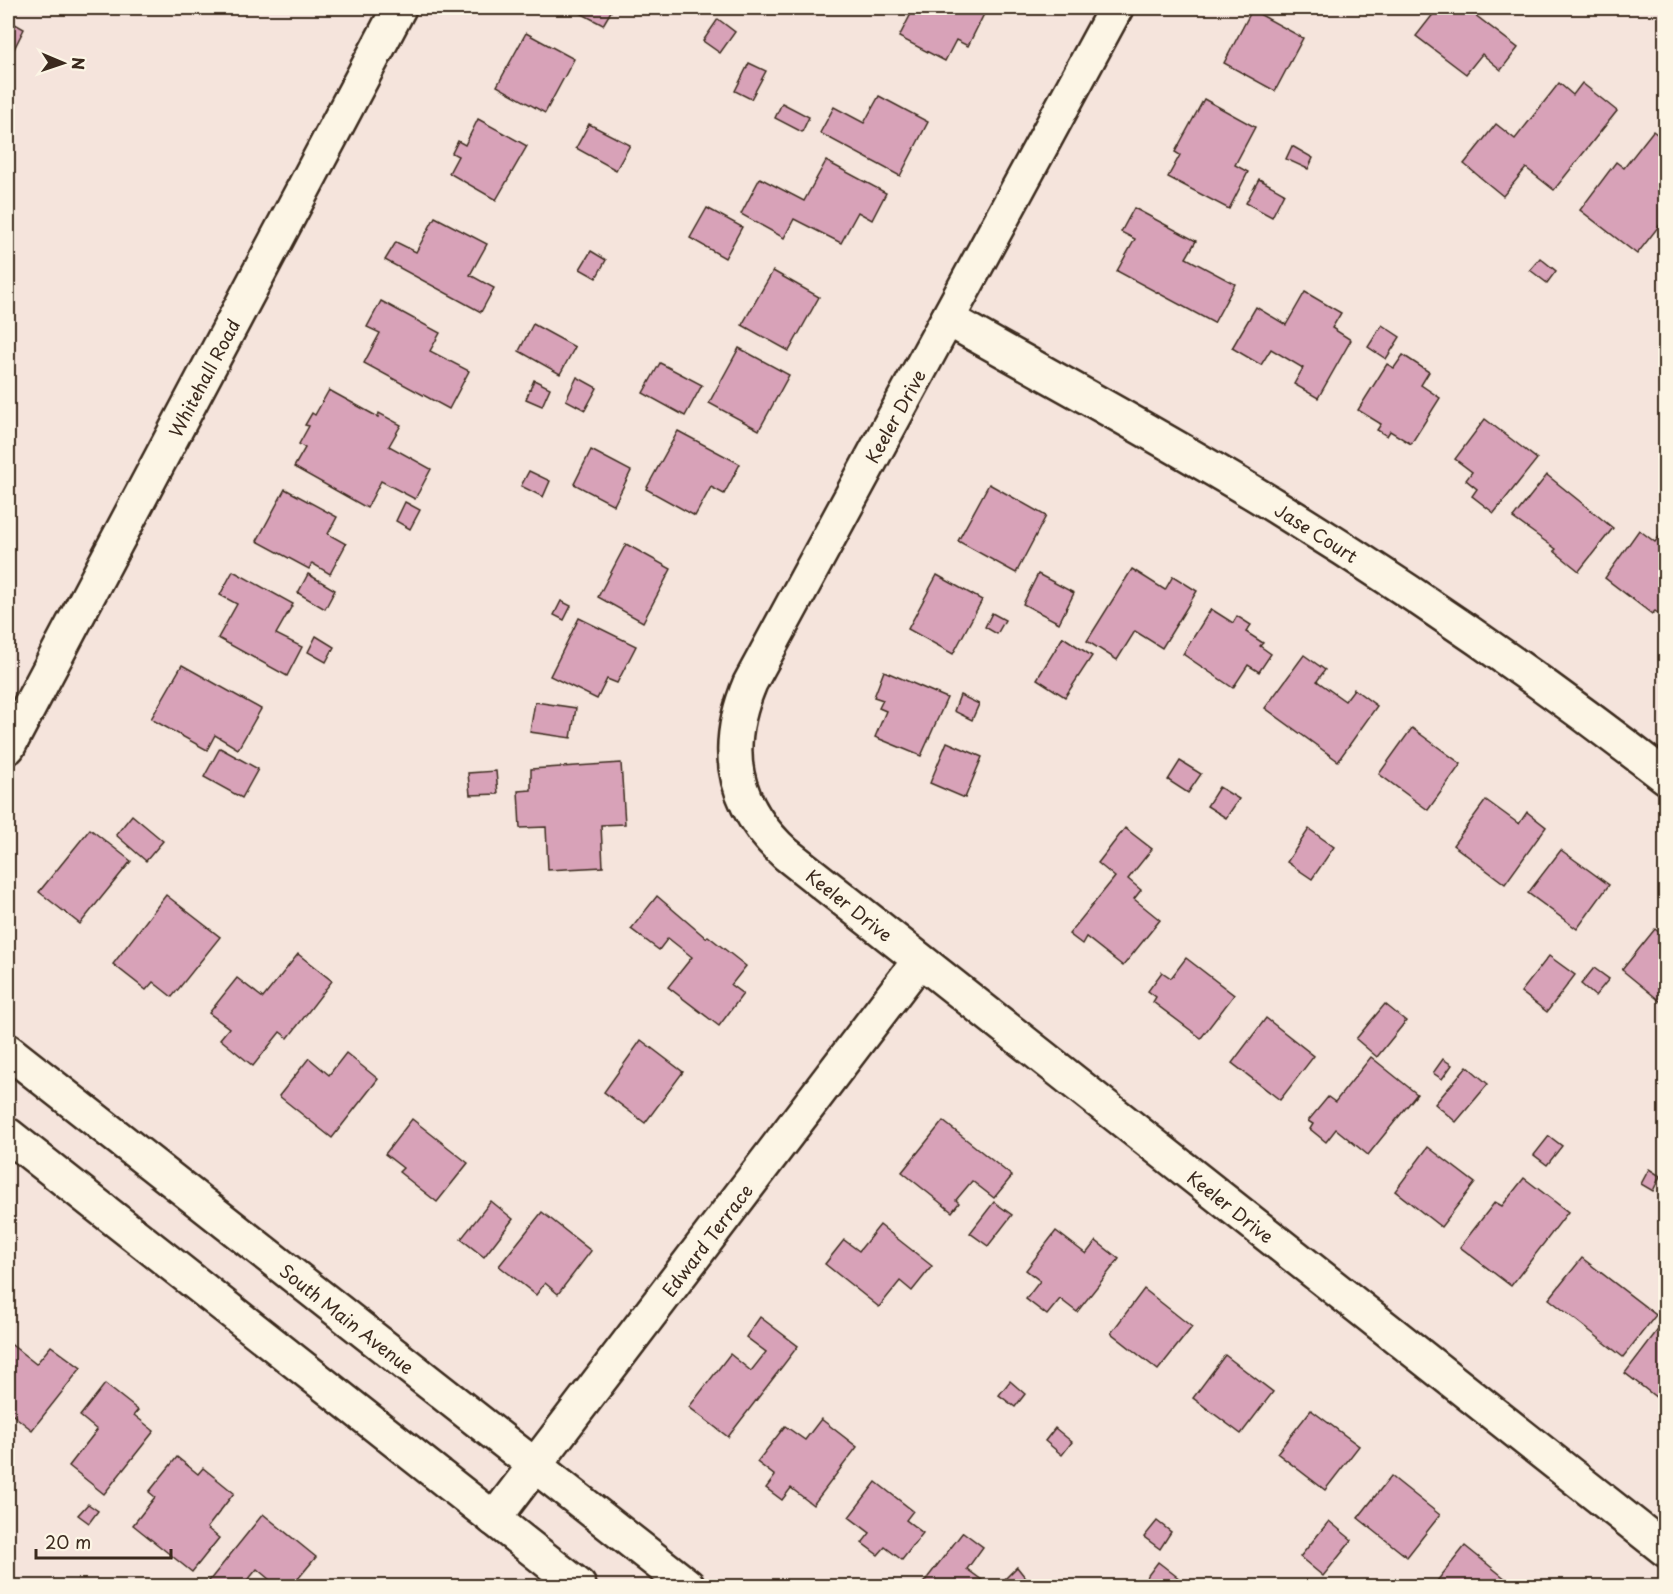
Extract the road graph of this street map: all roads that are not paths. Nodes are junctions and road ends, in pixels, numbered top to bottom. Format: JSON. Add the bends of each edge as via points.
{"nodes":[{"id":1,"x":399,"y":8,"type":"edge"},
{"id":2,"x":1116,"y":8,"type":"edge"},
{"id":3,"x":948,"y":319,"type":"junction"},
{"id":4,"x":8,"y":747,"type":"edge"},
{"id":5,"x":1665,"y":777,"type":"edge"},
{"id":6,"x":919,"y":961,"type":"junction"},
{"id":7,"x":8,"y":1051,"type":"edge"},
{"id":8,"x":8,"y":1135,"type":"edge"},
{"id":9,"x":535,"y":1465,"type":"junction"},
{"id":10,"x":494,"y":1519,"type":"junction"},
{"id":11,"x":1665,"y":1550,"type":"edge"},
{"id":12,"x":579,"y":1587,"type":"edge"},
{"id":13,"x":688,"y":1587,"type":"edge"}],
"edges":[{"from":1,"to":4,"type":"street","name":"Whitehall Road"},
{"from":2,"to":3,"type":"street","name":"Keeler Drive"},
{"from":3,"to":5,"type":"street","name":"Jase Court","via":[[1145,429],[1389,578],[1580,711]]},
{"from":3,"to":6,"type":"street","name":"Keeler Drive","via":[[750,683],[737,719],[735,738],[736,775],[759,827],[786,854]]},
{"from":6,"to":9,"type":"street","name":"Edward Terrace"},
{"from":6,"to":11,"type":"street","name":"Keeler Drive"},
{"from":7,"to":9,"type":"street","name":"South Main Avenue"},
{"from":8,"to":10,"type":"street"},
{"from":9,"to":10,"type":"street","name":"Edward Terrace"},
{"from":9,"to":13,"type":"street","name":"South Main Avenue"},
{"from":10,"to":12,"type":"street"}]}
